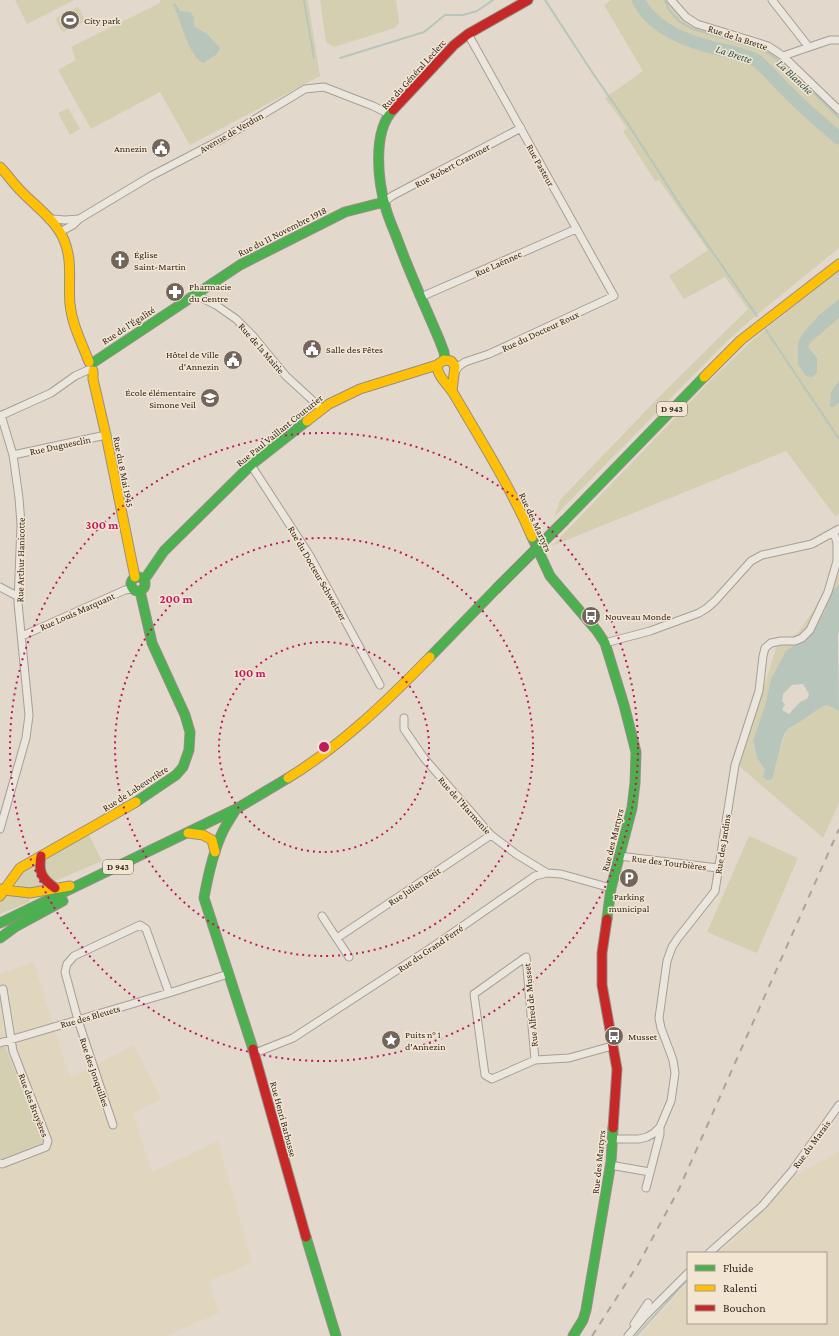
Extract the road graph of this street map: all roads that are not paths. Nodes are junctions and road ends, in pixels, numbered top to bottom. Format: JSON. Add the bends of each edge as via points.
{"nodes":[{"id":1,"x":528,"y":0,"type":"edge"},
{"id":2,"x":671,"y":0,"type":"edge"},
{"id":3,"x":772,"y":0,"type":"edge"},
{"id":4,"x":468,"y":34,"type":"junction"},
{"id":5,"x":839,"y":40,"type":"edge"},
{"id":6,"x":808,"y":46,"type":"junction"},
{"id":7,"x":783,"y":56,"type":"junction"},
{"id":8,"x":839,"y":110,"type":"edge"},
{"id":9,"x":390,"y":114,"type":"junction"},
{"id":10,"x":521,"y":128,"type":"junction"},
{"id":11,"x":0,"y":167,"type":"edge"},
{"id":12,"x":384,"y":202,"type":"junction"},
{"id":13,"x":79,"y":219,"type":"junction"},
{"id":14,"x":55,"y":226,"type":"junction"},
{"id":15,"x":576,"y":228,"type":"junction"},
{"id":16,"x":839,"y":256,"type":"edge"},
{"id":17,"x":839,"y":264,"type":"edge"},
{"id":18,"x":196,"y":295,"type":"junction"},
{"id":19,"x":614,"y":296,"type":"joint"},
{"id":20,"x":421,"y":297,"type":"junction"},
{"id":21,"x":785,"y":305,"type":"junction"},
{"id":22,"x":176,"y":307,"type":"joint"},
{"id":23,"x":448,"y":360,"type":"junction"},
{"id":24,"x":464,"y":362,"type":"junction"},
{"id":25,"x":437,"y":365,"type":"junction"},
{"id":26,"x":91,"y":366,"type":"junction"},
{"id":27,"x":420,"y":371,"type":"junction"},
{"id":28,"x":455,"y":373,"type":"junction"},
{"id":29,"x":441,"y":376,"type":"junction"},
{"id":30,"x":452,"y":391,"type":"junction"},
{"id":31,"x":322,"y":409,"type":"junction"},
{"id":32,"x":0,"y":415,"type":"edge"},
{"id":33,"x":106,"y":435,"type":"junction"},
{"id":34,"x":13,"y":455,"type":"junction"},
{"id":35,"x":250,"y":465,"type":"junction"},
{"id":36,"x":836,"y":531,"type":"edge"},
{"id":37,"x":135,"y":577,"type":"junction"},
{"id":38,"x":144,"y":580,"type":"junction"},
{"id":39,"x":0,"y":587,"type":"edge"},
{"id":40,"x":136,"y":590,"type":"junction"},
{"id":41,"x":18,"y":597,"type":"junction"},
{"id":42,"x":22,"y":636,"type":"junction"},
{"id":43,"x":605,"y":643,"type":"junction"},
{"id":44,"x":380,"y":685,"type":"dead end"},
{"id":45,"x":404,"y":718,"type":"dead end"},
{"id":46,"x":236,"y":809,"type":"junction"},
{"id":47,"x":0,"y":829,"type":"edge"},
{"id":48,"x":188,"y":833,"type":"junction"},
{"id":49,"x":491,"y":835,"type":"junction"},
{"id":50,"x":215,"y":853,"type":"junction"},
{"id":51,"x":41,"y":856,"type":"junction"},
{"id":52,"x":619,"y":856,"type":"junction"},
{"id":53,"x":718,"y":868,"type":"junction"},
{"id":54,"x":547,"y":874,"type":"junction"},
{"id":55,"x":82,"y":884,"type":"junction"},
{"id":56,"x":55,"y":888,"type":"junction"},
{"id":57,"x":611,"y":888,"type":"junction"},
{"id":58,"x":1,"y":892,"type":"edge"},
{"id":59,"x":322,"y":916,"type":"dead end"},
{"id":60,"x":0,"y":923,"type":"edge"},
{"id":61,"x":0,"y":938,"type":"edge"},
{"id":62,"x":337,"y":938,"type":"junction"},
{"id":63,"x":349,"y":957,"type":"dead end"},
{"id":64,"x":228,"y":974,"type":"junction"},
{"id":65,"x":3,"y":989,"type":"dead end"},
{"id":66,"x":170,"y":993,"type":"junction"},
{"id":67,"x":78,"y":1020,"type":"junction"},
{"id":68,"x":11,"y":1039,"type":"junction"},
{"id":69,"x":0,"y":1043,"type":"edge"},
{"id":70,"x":612,"y":1046,"type":"junction"},
{"id":71,"x":255,"y":1053,"type":"junction"},
{"id":72,"x":536,"y":1060,"type":"junction"},
{"id":73,"x":839,"y":1105,"type":"edge"},
{"id":74,"x":113,"y":1125,"type":"dead end"},
{"id":75,"x":660,"y":1127,"type":"junction"},
{"id":76,"x":612,"y":1140,"type":"junction"},
{"id":77,"x":0,"y":1163,"type":"edge"},
{"id":78,"x":610,"y":1165,"type":"junction"},
{"id":79,"x":650,"y":1172,"type":"junction"},
{"id":80,"x":646,"y":1188,"type":"dead end"},
{"id":81,"x":710,"y":1252,"type":"edge"},
{"id":82,"x":687,"y":1274,"type":"edge"},
{"id":83,"x":648,"y":1303,"type":"dead end"},
{"id":84,"x":336,"y":1336,"type":"edge"},
{"id":85,"x":573,"y":1336,"type":"edge"},
{"id":86,"x":628,"y":1336,"type":"edge"}],
"edges":[{"from":1,"to":4,"type":"street","name":"Rue du Général Leclerc"},
{"from":2,"to":7,"type":"street","name":"Rue de la Brette","via":[[686,18],[697,24],[768,46]]},
{"from":3,"to":6,"type":"street"},
{"from":4,"to":9,"type":"street","name":"Rue du Général Leclerc","via":[[448,51]]},
{"from":4,"to":10,"type":"street","name":"Rue Pasteur"},
{"from":5,"to":6,"type":"street"},
{"from":6,"to":7,"type":"street"},
{"from":7,"to":8,"type":"street","name":"Rue de la Brette"},
{"from":9,"to":12,"type":"street","name":"Rue du Général Leclerc","via":[[381,131],[378,148]]},
{"from":9,"to":13,"type":"street","name":"Avenue de Verdun","via":[[324,87],[305,89]]},
{"from":10,"to":12,"type":"street","name":"Rue Robert Crammer"},
{"from":10,"to":15,"type":"street","name":"Rue Pasteur"},
{"from":11,"to":14,"type":"street"},
{"from":12,"to":18,"type":"street","name":"Rue du 11 Novembre 1918","via":[[345,212],[240,265]]},
{"from":12,"to":20,"type":"street","name":"Rue du Général Leclerc"},
{"from":13,"to":14,"type":"street","name":"Avenue de Verdun","via":[[73,225]]},
{"from":13,"to":14,"type":"street","name":"Avenue de Verdun","via":[[52,219]]},
{"from":14,"to":26,"type":"street","name":"Rue du 8 Mai 1945","via":[[65,241],[68,252],[71,313]]},
{"from":15,"to":19,"type":"street","name":"Rue Pasteur"},
{"from":15,"to":20,"type":"street","name":"Rue Laënnec"},
{"from":16,"to":21,"type":"street","number":"D 943"},
{"from":17,"to":21,"type":"street","number":"D 943"},
{"from":18,"to":22,"type":"street","name":"Rue du 11 Novembre 1918"},
{"from":18,"to":31,"type":"street","name":"Rue de la Mairie","via":[[236,319],[286,376]]},
{"from":19,"to":24,"type":"street","name":"Rue du Docteur Roux","via":[[489,354]]},
{"from":20,"to":23,"type":"street","name":"Rue du Général Leclerc"},
{"from":21,"to":46,"type":"street","number":"D 943","bridge":true,"via":[[728,352],[390,699],[308,765]]},
{"from":22,"to":26,"type":"street","name":"Rue de l'Égalité","via":[[106,353]]},
{"from":23,"to":24,"type":"street","name":"Rue du Docteur Roux"},
{"from":23,"to":25,"type":"street","via":[[442,360]]},
{"from":23,"to":28,"type":"street","via":[[456,366]]},
{"from":24,"to":28,"type":"street"},
{"from":25,"to":27,"type":"street","name":"Rue Paul Vaillant Couturier"},
{"from":25,"to":29,"type":"street"},
{"from":26,"to":32,"type":"street","via":[[51,393]]},
{"from":26,"to":33,"type":"street","name":"Rue du 8 Mai 1945"},
{"from":27,"to":29,"type":"street","name":"Rue Paul Vaillant Couturier"},
{"from":27,"to":31,"type":"street","name":"Rue Paul Vaillant Couturier","via":[[360,389],[336,399]]},
{"from":28,"to":29,"type":"street","via":[[448,378]]},
{"from":28,"to":30,"type":"street"},
{"from":29,"to":30,"type":"street"},
{"from":30,"to":43,"type":"street","name":"Rue des Martyrs","via":[[499,471],[550,576],[598,631]]},
{"from":31,"to":35,"type":"street","name":"Rue Paul Vaillant Couturier"},
{"from":32,"to":34,"type":"street","name":"Rue Arthur Hanicotte"},
{"from":33,"to":34,"type":"street","name":"Rue Duguesclin"},
{"from":33,"to":37,"type":"street","name":"Rue du 8 Mai 1945"},
{"from":34,"to":41,"type":"street","name":"Rue Arthur Hanicotte","via":[[21,524]]},
{"from":35,"to":38,"type":"street","name":"Rue Paul Vaillant Couturier","via":[[164,551]]},
{"from":35,"to":44,"type":"street","name":"Rue du Docteur Schweitzer","via":[[310,556]]},
{"from":36,"to":43,"type":"street","via":[[812,544],[762,555],[751,560],[715,601],[699,612],[650,631]]},
{"from":36,"to":53,"type":"street","name":"Rue des Jardins","via":[[837,561],[828,592],[810,630],[795,641],[771,643],[765,648],[759,691],[735,765]]},
{"from":37,"to":38,"type":"street","via":[[140,576]]},
{"from":37,"to":40,"type":"street","via":[[130,582]]},
{"from":38,"to":40,"type":"street","via":[[145,585]]},
{"from":39,"to":41,"type":"street"},
{"from":40,"to":42,"type":"street","name":"Rue Louis Marquant","via":[[124,590]]},
{"from":40,"to":51,"type":"street","name":"Rue de Labeuvrière","via":[[141,599],[152,643],[185,715],[190,732],[190,750],[183,767],[176,775],[132,805]]},
{"from":41,"to":42,"type":"street","name":"Rue Arthur Hanicotte"},
{"from":42,"to":47,"type":"street","name":"Rue Arthur Hanicotte","via":[[29,715],[26,738]]},
{"from":43,"to":52,"type":"street","name":"Rue des Martyrs","via":[[636,752],[632,808]]},
{"from":45,"to":49,"type":"street","name":"Rue de l'Harmonie","via":[[404,729],[424,758]]},
{"from":46,"to":48,"type":"street","number":"D 943"},
{"from":46,"to":50,"type":"street","name":"Rue Henri Barbusse","via":[[223,831]]},
{"from":48,"to":50,"type":"street","via":[[203,835],[212,840]]},
{"from":48,"to":55,"type":"street","number":"D 943"},
{"from":49,"to":54,"type":"street","name":"Rue de l'Harmonie"},
{"from":49,"to":62,"type":"street","name":"Rue Julien Petit"},
{"from":50,"to":64,"type":"street","name":"Rue Henri Barbusse","via":[[204,898]]},
{"from":51,"to":56,"type":"street","via":[[39,872],[44,882]]},
{"from":51,"to":58,"type":"street","name":"Rue de Labeuvrière","via":[[20,868]]},
{"from":52,"to":53,"type":"street","name":"Rue des Tourbières"},
{"from":52,"to":57,"type":"street","name":"Rue des Martyrs"},
{"from":53,"to":75,"type":"street","name":"Rue des Jardins","via":[[715,891],[678,938],[667,960],[659,1018],[675,1073],[671,1101]]},
{"from":54,"to":57,"type":"street","name":"Rue du Grand Ferré","via":[[560,874]]},
{"from":54,"to":71,"type":"street","name":"Rue du Grand Ferré","via":[[536,876],[293,1038]]},
{"from":55,"to":56,"type":"street"},
{"from":55,"to":60,"type":"street","number":"D 943"},
{"from":55,"to":61,"type":"street","via":[[76,893]]},
{"from":56,"to":58,"type":"street","via":[[30,893]]},
{"from":57,"to":70,"type":"street","name":"Rue des Martyrs","via":[[601,969]]},
{"from":59,"to":62,"type":"street"},
{"from":62,"to":63,"type":"street"},
{"from":64,"to":66,"type":"street","name":"Rue des Bleuets"},
{"from":64,"to":71,"type":"street","name":"Rue Henri Barbusse"},
{"from":65,"to":68,"type":"street","name":"Rue des Bruyères"},
{"from":66,"to":67,"type":"street","name":"Rue des Bleuets"},
{"from":66,"to":67,"type":"street","name":"Rue des Jonquilles","via":[[146,929],[140,925],[74,956],[66,964],[65,972]]},
{"from":67,"to":68,"type":"street","name":"Rue des Bleuets"},
{"from":67,"to":74,"type":"street","name":"Rue des Jonquilles"},
{"from":68,"to":69,"type":"street"},
{"from":68,"to":77,"type":"street","name":"Rue des Bruyères","via":[[13,1051],[48,1144],[46,1147]]},
{"from":70,"to":72,"type":"street","name":"Rue Alfred de Musset","via":[[569,1058]]},
{"from":70,"to":76,"type":"street","name":"Rue des Martyrs","via":[[617,1069]]},
{"from":71,"to":84,"type":"street","name":"Rue Henri Barbusse","via":[[289,1180]]},
{"from":72,"to":72,"type":"street","name":"Rue Alfred de Musset","via":[[527,973],[526,957],[474,994],[485,1075],[492,1079]]},
{"from":73,"to":81,"type":"street","name":"Rue du Marais","via":[[763,1205]]},
{"from":75,"to":76,"type":"street","via":[[647,1137]]},
{"from":75,"to":79,"type":"street","name":"Rue des Jardins"},
{"from":76,"to":78,"type":"street","name":"Rue des Martyrs"},
{"from":78,"to":79,"type":"street"},
{"from":78,"to":85,"type":"street","name":"Rue des Martyrs","via":[[586,1310]]},
{"from":79,"to":80,"type":"street","name":"Rue des Jardins"},
{"from":82,"to":86,"type":"street"},
{"from":83,"to":86,"type":"street"}]}
